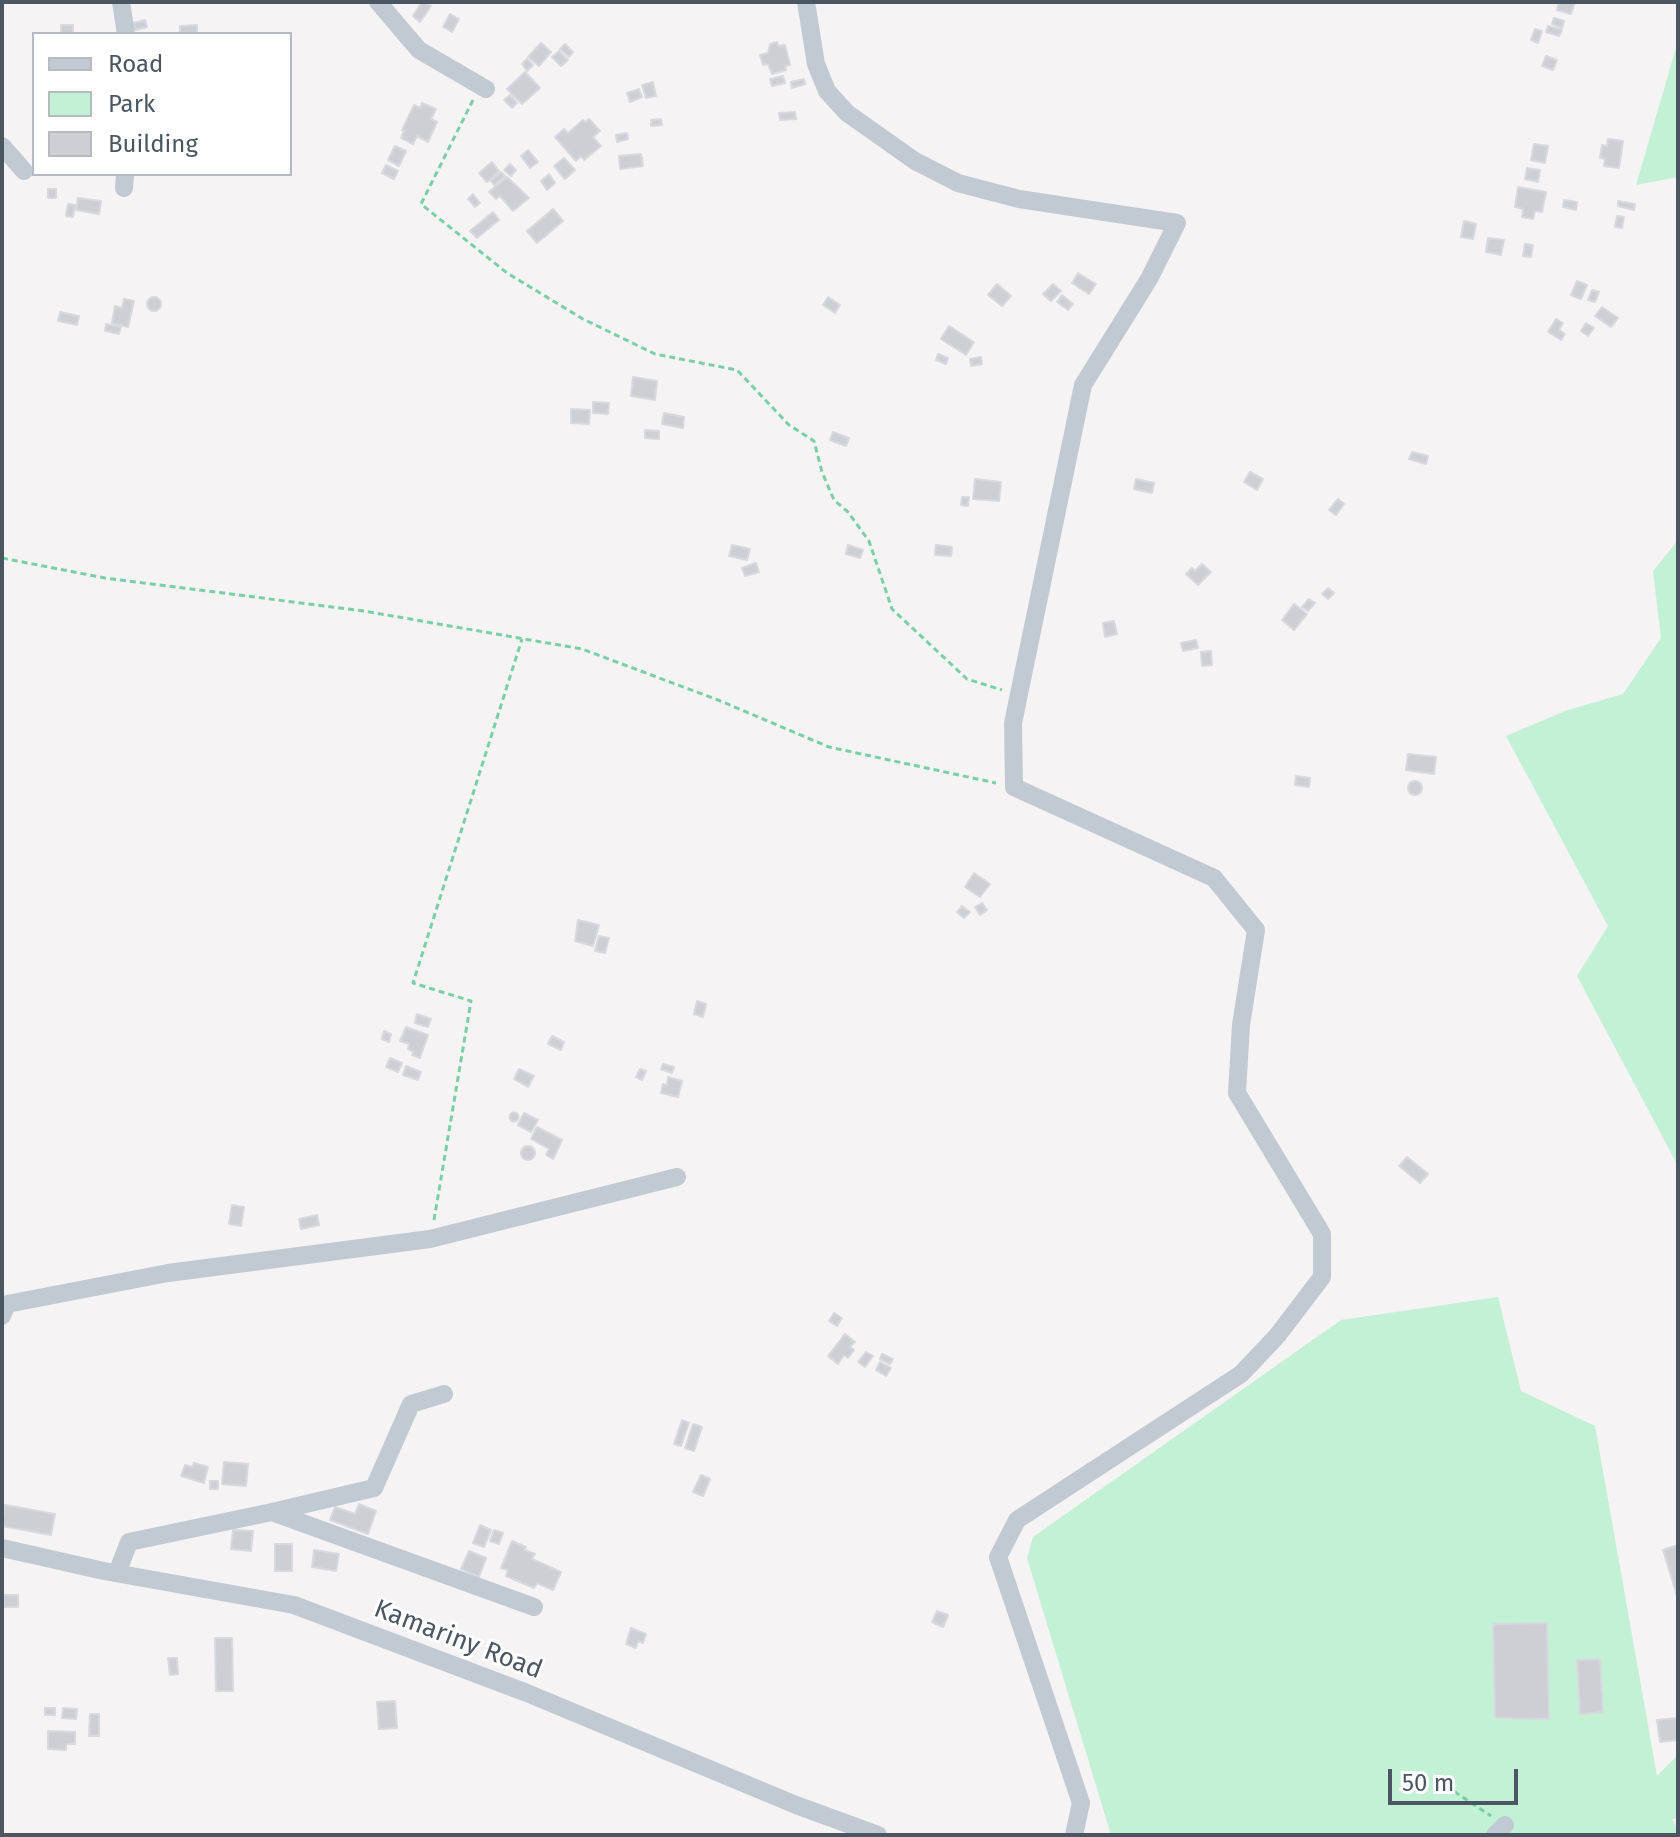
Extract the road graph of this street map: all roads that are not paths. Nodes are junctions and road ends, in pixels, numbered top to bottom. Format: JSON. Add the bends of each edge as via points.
{"nodes":[{"id":1,"x":121,"y":2,"type":"edge"},
{"id":2,"x":378,"y":2,"type":"edge"},
{"id":3,"x":806,"y":2,"type":"edge"},
{"id":4,"x":126,"y":32,"type":"edge"},
{"id":5,"x":483,"y":88,"type":"road end"},
{"id":6,"x":2,"y":146,"type":"edge"},
{"id":7,"x":24,"y":171,"type":"dead end"},
{"id":8,"x":677,"y":1177,"type":"dead end"},
{"id":9,"x":2,"y":1316,"type":"edge"},
{"id":10,"x":444,"y":1394,"type":"dead end"},
{"id":11,"x":272,"y":1512,"type":"junction"},
{"id":12,"x":2,"y":1548,"type":"edge"},
{"id":13,"x":117,"y":1573,"type":"junction"},
{"id":14,"x":534,"y":1607,"type":"dead end"},
{"id":15,"x":878,"y":1835,"type":"edge"},
{"id":16,"x":1074,"y":1835,"type":"edge"}],
"edges":[{"from":1,"to":4,"type":"street"},
{"from":2,"to":5,"type":"street","via":[[419,50]]},
{"from":3,"to":16,"type":"street","via":[[816,64],[827,91],[847,113],[915,161],[958,183],[1019,199],[1177,223],[1083,385],[1013,723],[1014,787],[1214,878],[1256,930],[1237,1093],[1322,1234],[1322,1277],[1241,1374],[1017,1520],[998,1557],[1081,1803]]},
{"from":6,"to":7,"type":"street"},
{"from":8,"to":9,"type":"street","via":[[430,1239],[153,1276],[7,1304]]},
{"from":10,"to":11,"type":"street","via":[[411,1404],[374,1488]]},
{"from":11,"to":13,"type":"street","via":[[129,1542]]},
{"from":11,"to":14,"type":"street"},
{"from":12,"to":13,"type":"street","name":"Kamariny Road"},
{"from":13,"to":15,"type":"street","name":"Kamariny Road","via":[[294,1605]]}]}
